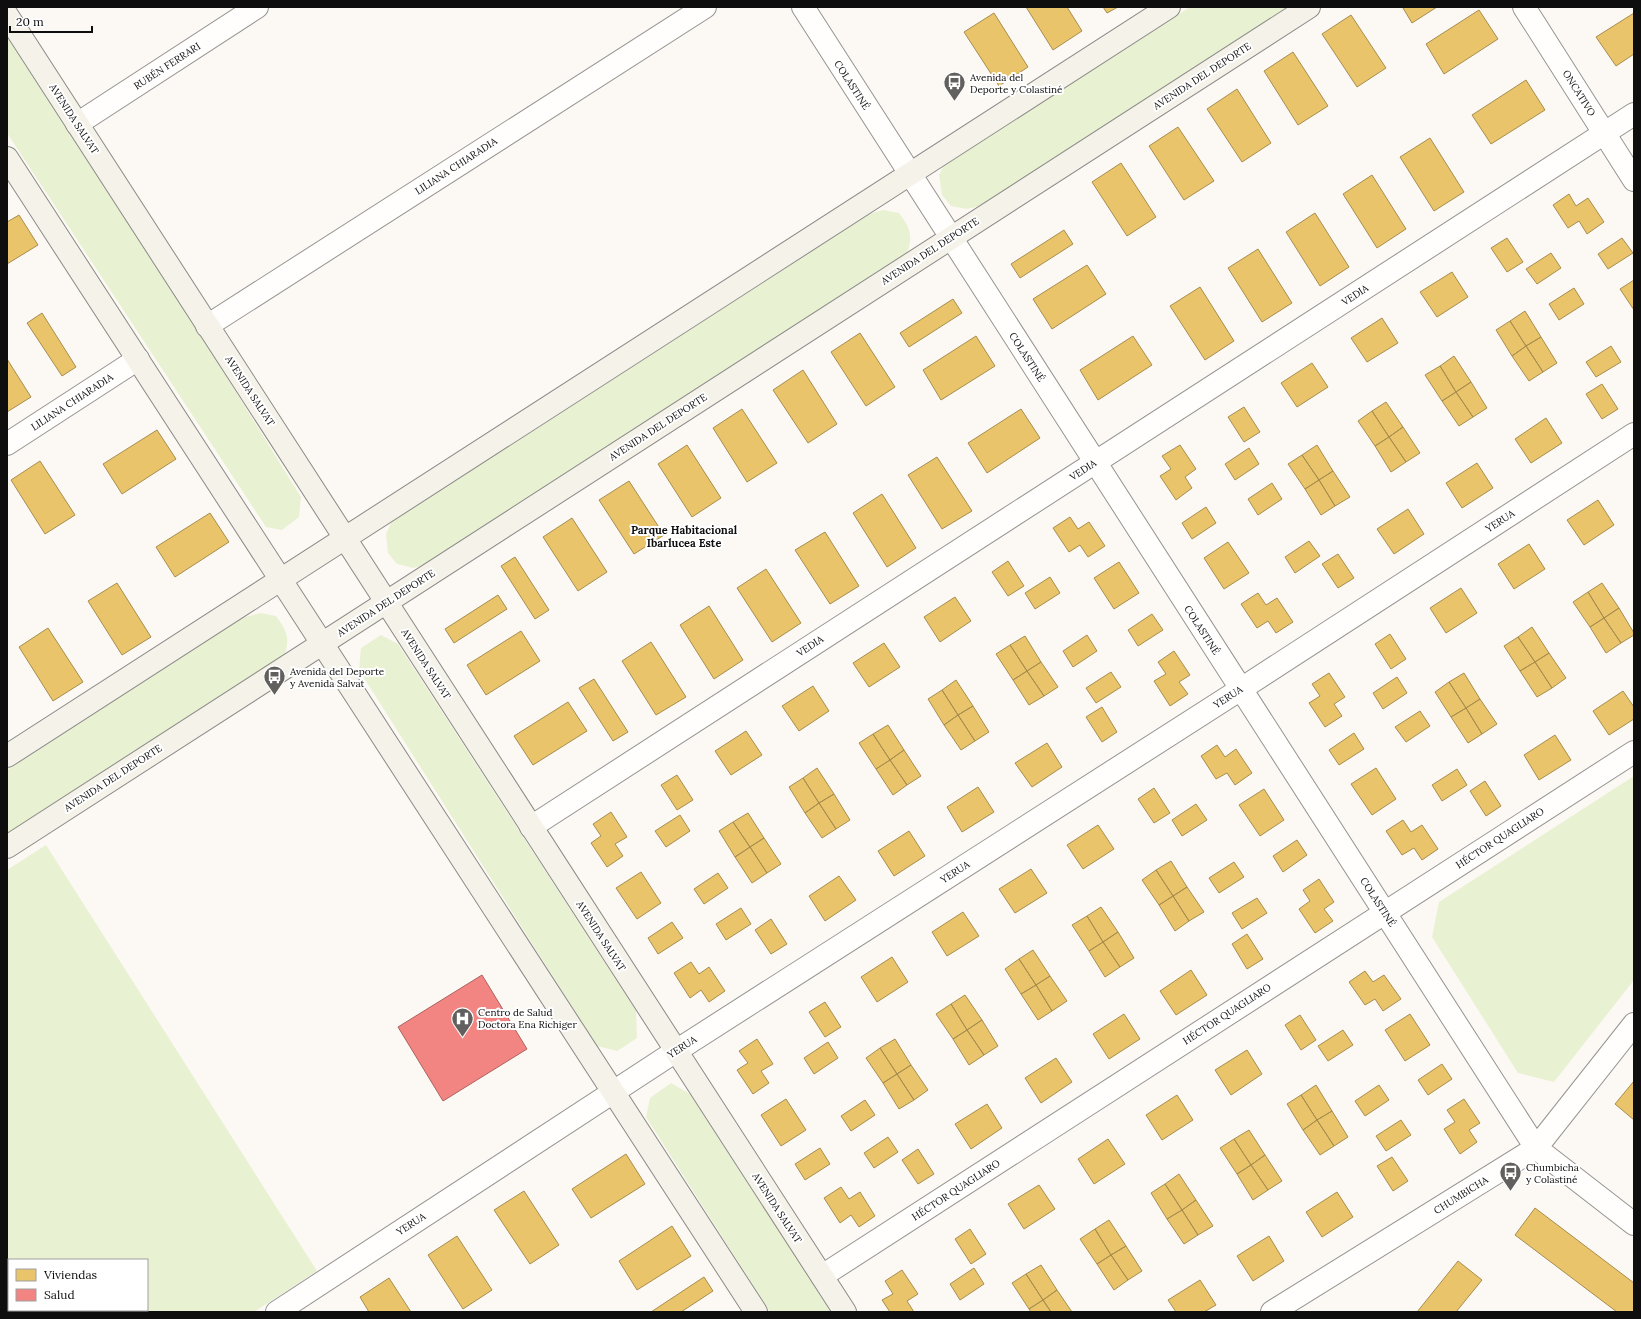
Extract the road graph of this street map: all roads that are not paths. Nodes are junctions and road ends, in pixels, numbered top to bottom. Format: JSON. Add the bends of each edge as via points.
{"nodes":[{"id":1,"x":258,"y":7,"type":"edge"},
{"id":2,"x":706,"y":7,"type":"edge"},
{"id":3,"x":803,"y":7,"type":"edge"},
{"id":4,"x":1168,"y":7,"type":"edge"},
{"id":5,"x":1308,"y":7,"type":"edge"},
{"id":6,"x":1524,"y":7,"type":"edge"},
{"id":7,"x":7,"y":15,"type":"edge"},
{"id":8,"x":1634,"y":114,"type":"edge"},
{"id":9,"x":77,"y":124,"type":"junction"},
{"id":10,"x":1605,"y":133,"type":"junction"},
{"id":11,"x":7,"y":158,"type":"edge"},
{"id":12,"x":910,"y":174,"type":"junction"},
{"id":13,"x":1634,"y":180,"type":"edge"},
{"id":14,"x":950,"y":238,"type":"junction"},
{"id":15,"x":208,"y":326,"type":"junction"},
{"id":16,"x":138,"y":359,"type":"junction"},
{"id":17,"x":1634,"y":434,"type":"edge"},
{"id":18,"x":7,"y":444,"type":"edge"},
{"id":19,"x":1095,"y":463,"type":"junction"},
{"id":20,"x":345,"y":538,"type":"junction"},
{"id":21,"x":281,"y":579,"type":"junction"},
{"id":22,"x":386,"y":602,"type":"junction"},
{"id":23,"x":322,"y":643,"type":"junction"},
{"id":24,"x":1241,"y":689,"type":"junction"},
{"id":25,"x":1634,"y":752,"type":"edge"},
{"id":26,"x":7,"y":756,"type":"edge"},
{"id":27,"x":531,"y":827,"type":"junction"},
{"id":28,"x":7,"y":847,"type":"edge"},
{"id":29,"x":1384,"y":912,"type":"junction"},
{"id":30,"x":1634,"y":1024,"type":"edge"},
{"id":31,"x":676,"y":1051,"type":"junction"},
{"id":32,"x":613,"y":1092,"type":"junction"},
{"id":33,"x":1536,"y":1148,"type":"junction"},
{"id":34,"x":1634,"y":1224,"type":"edge"},
{"id":35,"x":822,"y":1276,"type":"junction"},
{"id":36,"x":278,"y":1312,"type":"edge"},
{"id":37,"x":756,"y":1312,"type":"edge"},
{"id":38,"x":845,"y":1312,"type":"edge"},
{"id":39,"x":1272,"y":1312,"type":"edge"}],
"edges":[{"from":1,"to":9,"type":"street","name":"RUBÉN FERRARI"},
{"from":2,"to":15,"type":"street","name":"LILIANA CHIARADIA"},
{"from":3,"to":12,"type":"street","name":"COLASTINÉ"},
{"from":4,"to":12,"type":"street"},
{"from":5,"to":14,"type":"street","name":"AVENIDA DEL DEPORTE"},
{"from":6,"to":10,"type":"street","name":"ONCATIVO"},
{"from":7,"to":9,"type":"street","name":"AVENIDA SALVAT"},
{"from":8,"to":10,"type":"street","name":"VEDIA"},
{"from":9,"to":15,"type":"street","name":"AVENIDA SALVAT"},
{"from":10,"to":13,"type":"street","name":"ONCATIVO"},
{"from":10,"to":19,"type":"street","name":"VEDIA"},
{"from":11,"to":16,"type":"street"},
{"from":12,"to":14,"type":"street","name":"COLASTINÉ"},
{"from":12,"to":20,"type":"street"},
{"from":14,"to":19,"type":"street","name":"COLASTINÉ"},
{"from":14,"to":22,"type":"street","name":"AVENIDA DEL DEPORTE"},
{"from":15,"to":20,"type":"street","name":"AVENIDA SALVAT"},
{"from":16,"to":18,"type":"street","name":"LILIANA CHIARADIA"},
{"from":16,"to":21,"type":"street"},
{"from":17,"to":24,"type":"street","name":"YERUA"},
{"from":19,"to":24,"type":"street","name":"COLASTINÉ"},
{"from":19,"to":27,"type":"street","name":"VEDIA"},
{"from":20,"to":21,"type":"street"},
{"from":20,"to":22,"type":"street","name":"AVENIDA SALVAT"},
{"from":21,"to":23,"type":"street"},
{"from":21,"to":26,"type":"street"},
{"from":22,"to":23,"type":"street","name":"AVENIDA DEL DEPORTE"},
{"from":22,"to":27,"type":"street","name":"AVENIDA SALVAT"},
{"from":23,"to":28,"type":"street","name":"AVENIDA DEL DEPORTE"},
{"from":23,"to":32,"type":"street"},
{"from":24,"to":29,"type":"street","name":"COLASTINÉ"},
{"from":24,"to":31,"type":"street","name":"YERUA"},
{"from":25,"to":29,"type":"street","name":"HÉCTOR QUAGLIARO"},
{"from":27,"to":31,"type":"street","name":"AVENIDA SALVAT"},
{"from":29,"to":33,"type":"street","name":"COLASTINÉ"},
{"from":29,"to":35,"type":"street","name":"HÉCTOR QUAGLIARO"},
{"from":30,"to":33,"type":"street","name":"CHUMBICHA"},
{"from":31,"to":32,"type":"street","name":"YERUA"},
{"from":31,"to":35,"type":"street","name":"AVENIDA SALVAT"},
{"from":32,"to":36,"type":"street","name":"YERUA"},
{"from":32,"to":37,"type":"street"},
{"from":33,"to":34,"type":"street","name":"COLASTINÉ"},
{"from":33,"to":39,"type":"street","name":"CHUMBICHA"},
{"from":35,"to":38,"type":"street","name":"AVENIDA SALVAT"}]}
